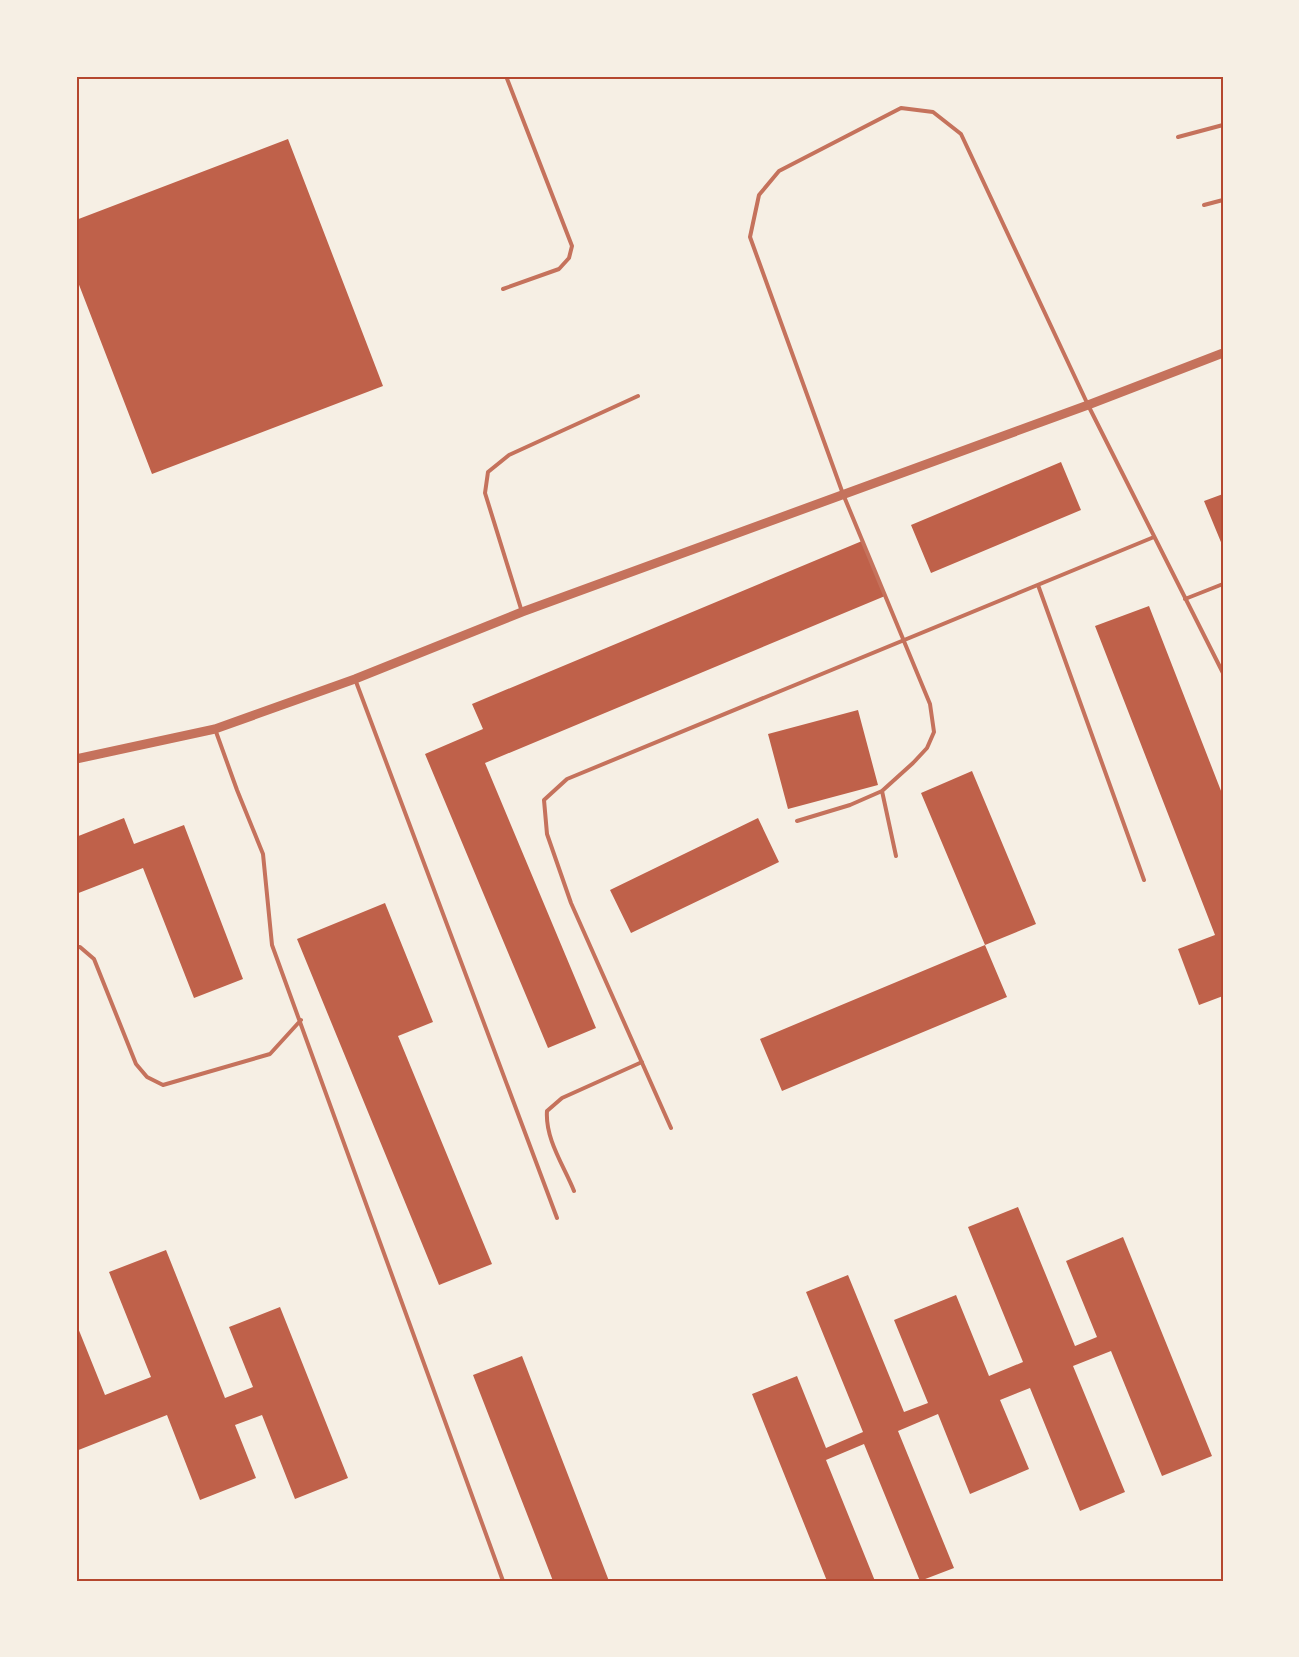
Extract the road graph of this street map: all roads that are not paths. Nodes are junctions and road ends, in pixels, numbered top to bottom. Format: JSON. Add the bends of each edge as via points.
{"nodes":[{"id":1,"x":506,"y":76,"type":"edge"},
{"id":2,"x":1223,"y":124,"type":"edge"},
{"id":3,"x":1178,"y":137,"type":"dead end"},
{"id":4,"x":1223,"y":200,"type":"edge"},
{"id":5,"x":1204,"y":205,"type":"dead end"},
{"id":6,"x":503,"y":289,"type":"dead end"},
{"id":7,"x":1223,"y":353,"type":"edge"},
{"id":8,"x":638,"y":396,"type":"dead end"},
{"id":9,"x":1088,"y":405,"type":"junction"},
{"id":10,"x":843,"y":494,"type":"junction"},
{"id":11,"x":1154,"y":537,"type":"junction"},
{"id":12,"x":1223,"y":584,"type":"edge"},
{"id":13,"x":1038,"y":585,"type":"junction"},
{"id":14,"x":1185,"y":599,"type":"junction"},
{"id":15,"x":522,"y":612,"type":"junction"},
{"id":16,"x":905,"y":640,"type":"junction"},
{"id":17,"x":1223,"y":673,"type":"edge"},
{"id":18,"x":356,"y":679,"type":"junction"},
{"id":19,"x":215,"y":729,"type":"junction"},
{"id":20,"x":76,"y":759,"type":"edge"},
{"id":21,"x":882,"y":791,"type":"junction"},
{"id":22,"x":796,"y":821,"type":"dead end"},
{"id":23,"x":896,"y":856,"type":"dead end"},
{"id":24,"x":1144,"y":880,"type":"dead end"},
{"id":25,"x":76,"y":946,"type":"edge"},
{"id":26,"x":301,"y":1020,"type":"junction"},
{"id":27,"x":642,"y":1062,"type":"junction"},
{"id":28,"x":671,"y":1128,"type":"dead end"},
{"id":29,"x":574,"y":1191,"type":"dead end"},
{"id":30,"x":557,"y":1218,"type":"dead end"},
{"id":31,"x":503,"y":1581,"type":"edge"}],
"edges":[{"from":1,"to":6,"type":"lane","via":[[572,246],[569,258],[559,269]]},
{"from":2,"to":3,"type":"lane"},
{"from":4,"to":5,"type":"lane"},
{"from":7,"to":9,"type":"street"},
{"from":8,"to":15,"type":"lane","via":[[509,454],[488,472],[485,492]]},
{"from":9,"to":10,"type":"street"},
{"from":9,"to":10,"type":"lane","via":[[961,134],[933,112],[901,108],[779,171],[760,195],[750,237]]},
{"from":9,"to":11,"type":"lane"},
{"from":10,"to":15,"type":"street"},
{"from":10,"to":16,"type":"lane"},
{"from":11,"to":13,"type":"lane"},
{"from":11,"to":14,"type":"lane"},
{"from":12,"to":14,"type":"lane"},
{"from":13,"to":16,"type":"lane"},
{"from":13,"to":24,"type":"lane"},
{"from":14,"to":17,"type":"lane"},
{"from":15,"to":18,"type":"street"},
{"from":16,"to":21,"type":"lane","via":[[930,704],[934,732],[927,748]]},
{"from":16,"to":27,"type":"lane","via":[[567,779],[544,800],[548,834],[571,903]]},
{"from":18,"to":19,"type":"street"},
{"from":18,"to":30,"type":"lane"},
{"from":19,"to":20,"type":"street"},
{"from":19,"to":26,"type":"lane","via":[[263,854],[272,945]]},
{"from":21,"to":22,"type":"lane","via":[[850,805]]},
{"from":21,"to":23,"type":"lane"},
{"from":25,"to":26,"type":"lane","via":[[94,959],[136,1064],[147,1077],[163,1085],[270,1054]]},
{"from":26,"to":31,"type":"lane"},
{"from":27,"to":28,"type":"lane"},
{"from":27,"to":29,"type":"lane","via":[[562,1098],[548,1111],[550,1137]]}]}
